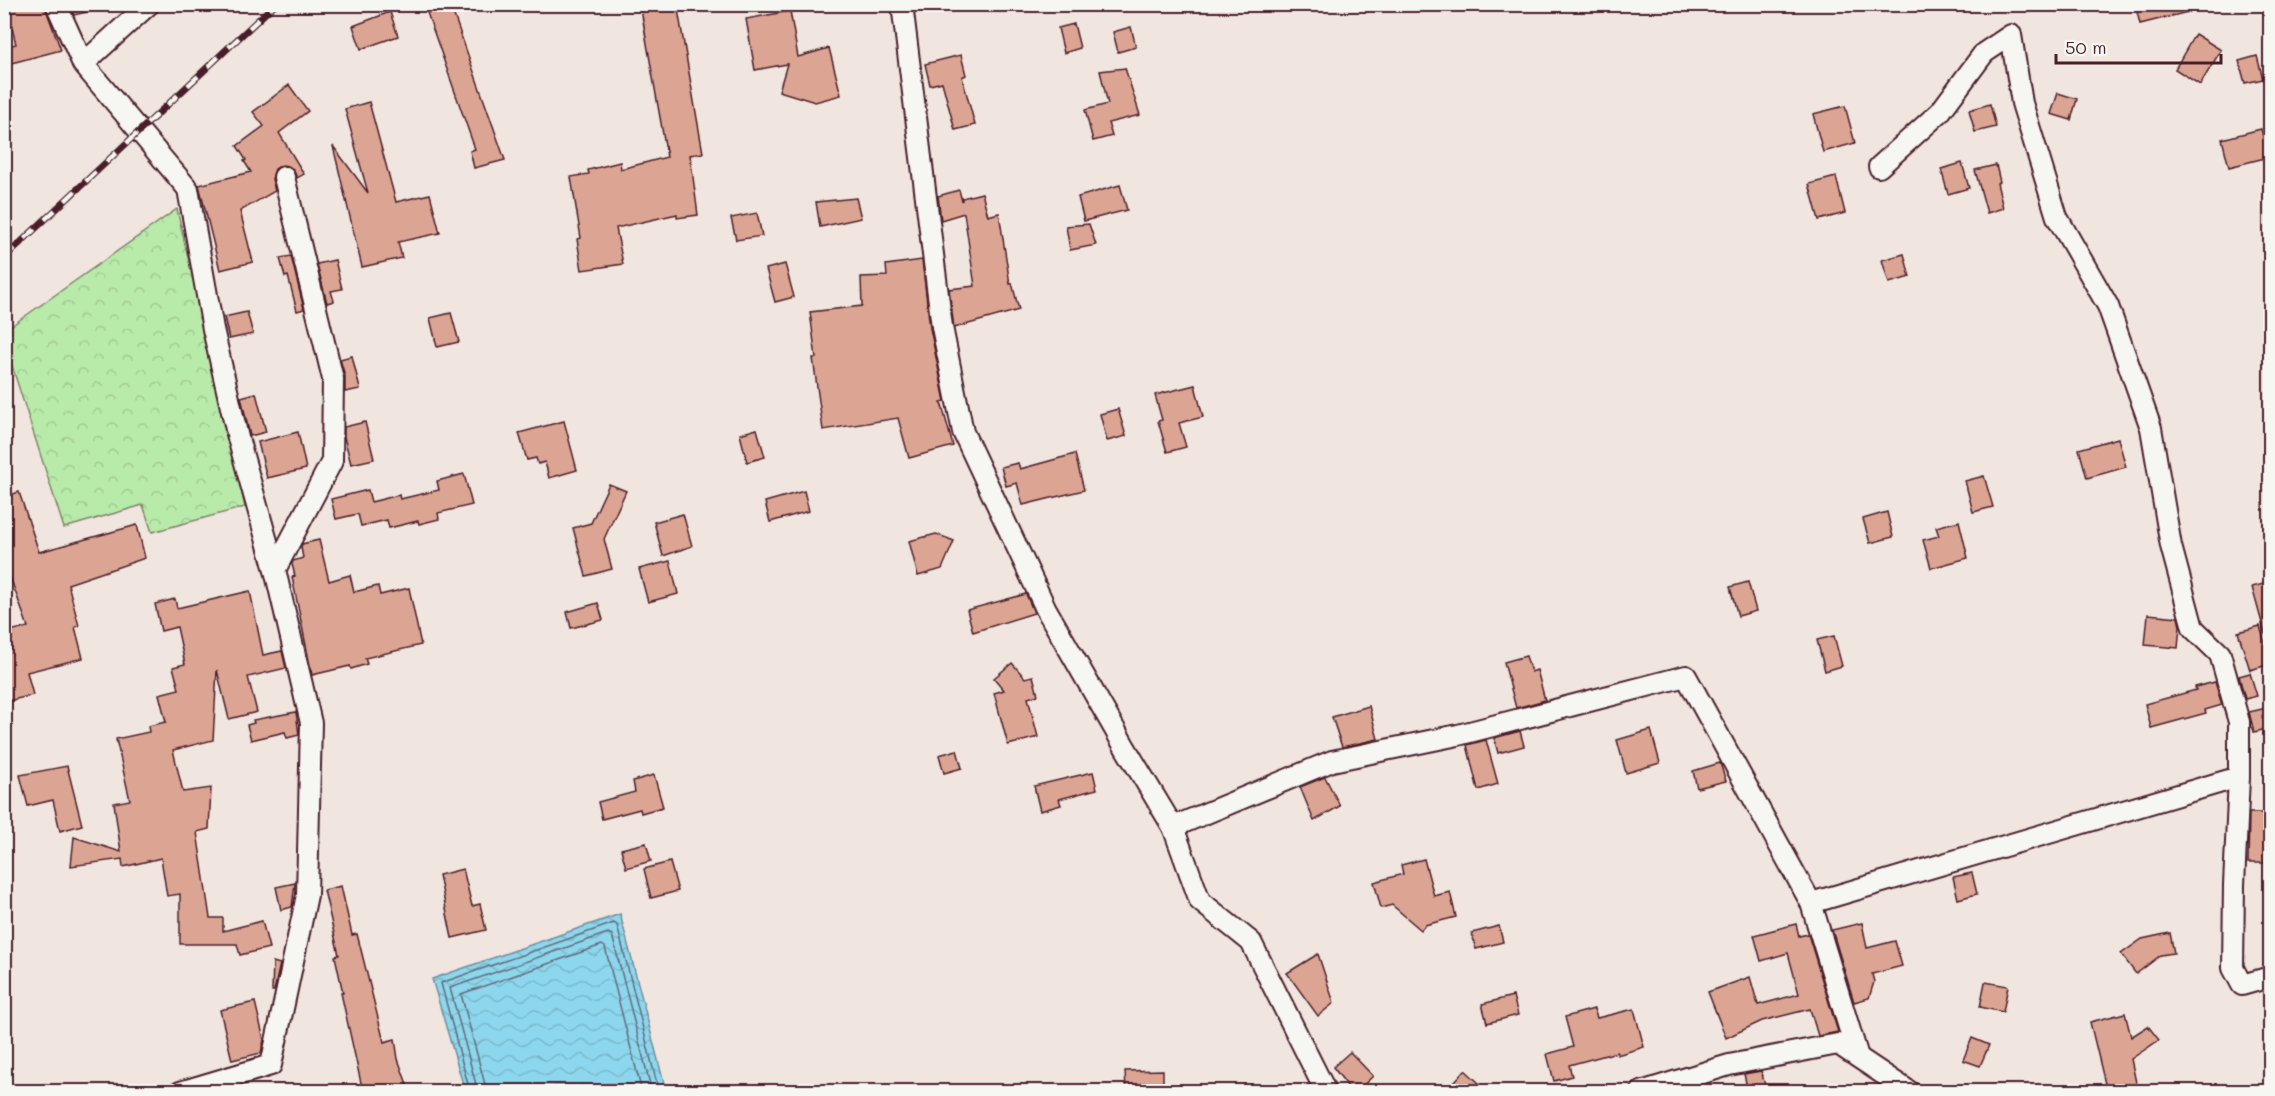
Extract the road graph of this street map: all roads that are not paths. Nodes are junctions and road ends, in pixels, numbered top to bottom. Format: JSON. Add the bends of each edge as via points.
{"nodes":[{"id":1,"x":56,"y":4,"type":"edge"},
{"id":2,"x":148,"y":4,"type":"edge"},
{"id":3,"x":902,"y":4,"type":"edge"},
{"id":4,"x":83,"y":64,"type":"junction"},
{"id":5,"x":1879,"y":167,"type":"dead end"},
{"id":6,"x":284,"y":177,"type":"dead end"},
{"id":7,"x":275,"y":570,"type":"junction"},
{"id":8,"x":2240,"y":777,"type":"junction"},
{"id":9,"x":1173,"y":827,"type":"junction"},
{"id":10,"x":1811,"y":903,"type":"junction"},
{"id":11,"x":2271,"y":977,"type":"edge"},
{"id":12,"x":1858,"y":1057,"type":"junction"},
{"id":13,"x":180,"y":1092,"type":"edge"},
{"id":14,"x":1326,"y":1092,"type":"edge"},
{"id":15,"x":1641,"y":1092,"type":"edge"},
{"id":16,"x":1910,"y":1092,"type":"edge"}],
"edges":[{"from":1,"to":4,"type":"street"},
{"from":2,"to":4,"type":"street"},
{"from":3,"to":9,"type":"street","via":[[942,327],[963,432],[1046,609]]},
{"from":4,"to":7,"type":"street","via":[[189,189],[213,329]]},
{"from":5,"to":8,"type":"street","via":[[1940,112],[1984,53],[2011,35],[2022,103],[2057,217],[2108,306],[2151,428],[2171,546],[2193,628],[2220,654],[2239,722]]},
{"from":6,"to":7,"type":"street","via":[[333,379],[332,461]]},
{"from":7,"to":13,"type":"street","via":[[311,723],[307,895],[272,1065]]},
{"from":8,"to":10,"type":"street"},
{"from":8,"to":11,"type":"street","via":[[2233,968],[2242,985]]},
{"from":9,"to":10,"type":"street","via":[[1332,761],[1458,735],[1686,676]]},
{"from":9,"to":14,"type":"street","via":[[1200,901],[1251,942]]},
{"from":10,"to":12,"type":"street"},
{"from":12,"to":15,"type":"street","via":[[1838,1044],[1729,1065]]},
{"from":12,"to":16,"type":"street"}]}
